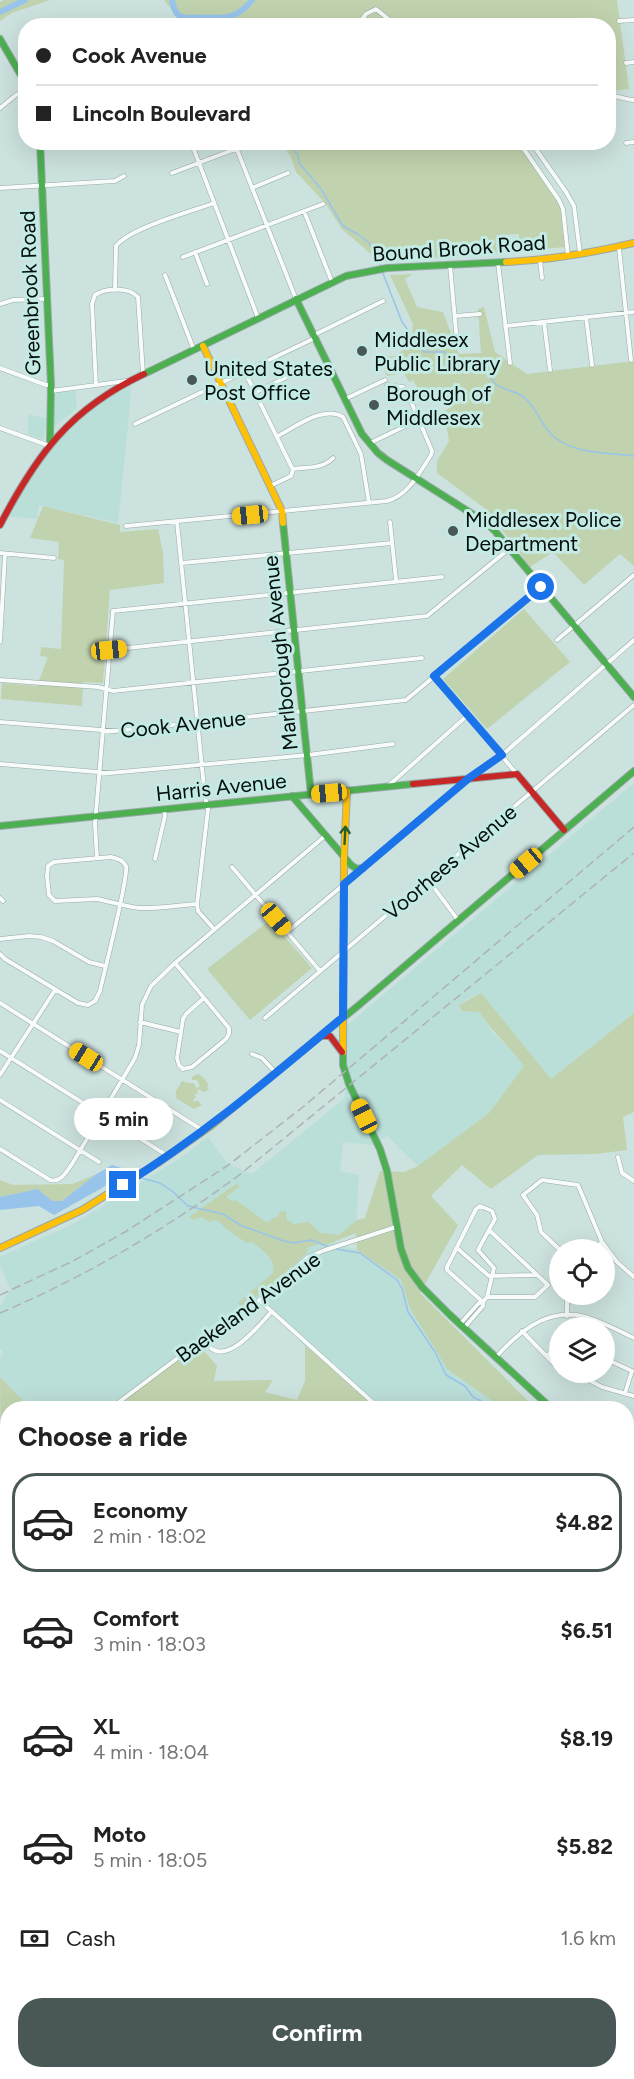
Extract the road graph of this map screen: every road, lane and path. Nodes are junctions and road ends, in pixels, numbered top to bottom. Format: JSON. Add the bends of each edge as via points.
{"nodes":[{"id":1,"x":363,"y":18,"type":"edge"},
{"id":2,"x":387,"y":18,"type":"edge"},
{"id":3,"x":634,"y":20,"type":"edge"},
{"id":4,"x":619,"y":21,"type":"dead end"},
{"id":5,"x":0,"y":39,"type":"edge"},
{"id":6,"x":634,"y":62,"type":"edge"},
{"id":7,"x":626,"y":63,"type":"dead end"},
{"id":8,"x":18,"y":70,"type":"edge"},
{"id":9,"x":18,"y":93,"type":"edge"},
{"id":10,"x":616,"y":95,"type":"edge"},
{"id":11,"x":634,"y":99,"type":"edge"},
{"id":12,"x":0,"y":108,"type":"edge"},
{"id":13,"x":634,"y":142,"type":"edge"},
{"id":14,"x":626,"y":143,"type":"dead end"},
{"id":15,"x":40,"y":150,"type":"edge"},
{"id":16,"x":194,"y":150,"type":"edge"},
{"id":17,"x":234,"y":150,"type":"edge"},
{"id":18,"x":237,"y":150,"type":"edge"},
{"id":19,"x":525,"y":150,"type":"edge"},
{"id":20,"x":537,"y":150,"type":"edge"},
{"id":21,"x":199,"y":164,"type":"junction"},
{"id":22,"x":288,"y":172,"type":"dead end"},
{"id":23,"x":172,"y":173,"type":"dead end"},
{"id":24,"x":124,"y":176,"type":"dead end"},
{"id":25,"x":42,"y":185,"type":"junction"},
{"id":26,"x":0,"y":188,"type":"edge"},
{"id":27,"x":252,"y":188,"type":"junction"},
{"id":28,"x":214,"y":203,"type":"junction"},
{"id":29,"x":323,"y":204,"type":"dead end"},
{"id":30,"x":304,"y":211,"type":"junction"},
{"id":31,"x":266,"y":225,"type":"junction"},
{"id":32,"x":229,"y":240,"type":"junction"},
{"id":33,"x":634,"y":243,"type":"edge"},
{"id":34,"x":619,"y":248,"type":"junction"},
{"id":35,"x":195,"y":252,"type":"junction"},
{"id":36,"x":580,"y":253,"type":"junction"},
{"id":37,"x":568,"y":256,"type":"junction"},
{"id":38,"x":183,"y":257,"type":"dead end"},
{"id":39,"x":540,"y":260,"type":"junction"},
{"id":40,"x":498,"y":263,"type":"junction"},
{"id":41,"x":450,"y":265,"type":"junction"},
{"id":42,"x":165,"y":275,"type":"dead end"},
{"id":43,"x":542,"y":278,"type":"dead end"},
{"id":44,"x":332,"y":282,"type":"junction"},
{"id":45,"x":207,"y":284,"type":"dead end"},
{"id":46,"x":115,"y":290,"type":"junction"},
{"id":47,"x":47,"y":299,"type":"junction"},
{"id":48,"x":296,"y":299,"type":"junction"},
{"id":49,"x":383,"y":301,"type":"dead end"},
{"id":50,"x":0,"y":304,"type":"edge"},
{"id":51,"x":634,"y":312,"type":"edge"},
{"id":52,"x":626,"y":313,"type":"junction"},
{"id":53,"x":480,"y":314,"type":"dead end"},
{"id":54,"x":455,"y":316,"type":"junction"},
{"id":55,"x":586,"y":317,"type":"junction"},
{"id":56,"x":258,"y":318,"type":"junction"},
{"id":57,"x":544,"y":322,"type":"junction"},
{"id":58,"x":506,"y":326,"type":"junction"},
{"id":59,"x":315,"y":336,"type":"junction"},
{"id":60,"x":457,"y":342,"type":"dead end"},
{"id":61,"x":203,"y":346,"type":"junction"},
{"id":62,"x":194,"y":350,"type":"junction"},
{"id":63,"x":631,"y":360,"type":"dead end"},
{"id":64,"x":510,"y":363,"type":"dead end"},
{"id":65,"x":592,"y":365,"type":"dead end"},
{"id":66,"x":1,"y":368,"type":"edge"},
{"id":67,"x":550,"y":370,"type":"dead end"},
{"id":68,"x":245,"y":372,"type":"junction"},
{"id":69,"x":310,"y":372,"type":"dead end"},
{"id":70,"x":0,"y":374,"type":"edge"},
{"id":71,"x":143,"y":374,"type":"junction"},
{"id":72,"x":129,"y":381,"type":"junction"},
{"id":73,"x":219,"y":382,"type":"junction"},
{"id":74,"x":96,"y":385,"type":"junction"},
{"id":75,"x":51,"y":388,"type":"junction"},
{"id":76,"x":256,"y":392,"type":"junction"},
{"id":77,"x":345,"y":399,"type":"junction"},
{"id":78,"x":418,"y":420,"type":"junction"},
{"id":79,"x":135,"y":424,"type":"dead end"},
{"id":80,"x":0,"y":428,"type":"edge"},
{"id":81,"x":278,"y":436,"type":"junction"},
{"id":82,"x":49,"y":443,"type":"junction"},
{"id":83,"x":369,"y":444,"type":"junction"},
{"id":84,"x":333,"y":458,"type":"dead end"},
{"id":85,"x":293,"y":468,"type":"junction"},
{"id":86,"x":415,"y":478,"type":"junction"},
{"id":87,"x":270,"y":486,"type":"junction"},
{"id":88,"x":369,"y":503,"type":"junction"},
{"id":89,"x":282,"y":511,"type":"junction"},
{"id":90,"x":177,"y":522,"type":"junction"},
{"id":91,"x":390,"y":522,"type":"dead end"},
{"id":92,"x":0,"y":525,"type":"edge"},
{"id":93,"x":126,"y":526,"type":"dead end"},
{"id":94,"x":392,"y":543,"type":"junction"},
{"id":95,"x":509,"y":549,"type":"junction"},
{"id":96,"x":287,"y":552,"type":"junction"},
{"id":97,"x":2,"y":553,"type":"edge"},
{"id":98,"x":54,"y":558,"type":"dead end"},
{"id":99,"x":182,"y":563,"type":"junction"},
{"id":100,"x":634,"y":575,"type":"edge"},
{"id":101,"x":442,"y":576,"type":"dead end"},
{"id":102,"x":396,"y":580,"type":"junction"},
{"id":103,"x":541,"y":587,"type":"junction"},
{"id":104,"x":291,"y":592,"type":"junction"},
{"id":105,"x":2,"y":596,"type":"edge"},
{"id":106,"x":186,"y":603,"type":"junction"},
{"id":107,"x":574,"y":626,"type":"junction"},
{"id":108,"x":294,"y":629,"type":"junction"},
{"id":109,"x":0,"y":639,"type":"edge"},
{"id":110,"x":557,"y":640,"type":"dead end"},
{"id":111,"x":634,"y":640,"type":"edge"},
{"id":112,"x":190,"y":642,"type":"junction"},
{"id":113,"x":109,"y":650,"type":"junction"},
{"id":114,"x":423,"y":658,"type":"dead end"},
{"id":115,"x":606,"y":663,"type":"junction"},
{"id":116,"x":299,"y":670,"type":"junction"},
{"id":117,"x":434,"y":676,"type":"junction"},
{"id":118,"x":0,"y":680,"type":"edge"},
{"id":119,"x":194,"y":682,"type":"junction"},
{"id":120,"x":106,"y":690,"type":"junction"},
{"id":121,"x":634,"y":697,"type":"edge"},
{"id":122,"x":634,"y":705,"type":"edge"},
{"id":123,"x":303,"y":711,"type":"junction"},
{"id":124,"x":468,"y":715,"type":"junction"},
{"id":125,"x":0,"y":722,"type":"edge"},
{"id":126,"x":198,"y":723,"type":"junction"},
{"id":127,"x":103,"y":730,"type":"junction"},
{"id":128,"x":393,"y":744,"type":"dead end"},
{"id":129,"x":308,"y":755,"type":"junction"},
{"id":130,"x":502,"y":755,"type":"junction"},
{"id":131,"x":202,"y":763,"type":"junction"},
{"id":132,"x":0,"y":764,"type":"edge"},
{"id":133,"x":634,"y":771,"type":"edge"},
{"id":134,"x":100,"y":772,"type":"junction"},
{"id":135,"x":517,"y":774,"type":"junction"},
{"id":136,"x":469,"y":778,"type":"junction"},
{"id":137,"x":388,"y":786,"type":"junction"},
{"id":138,"x":347,"y":791,"type":"junction"},
{"id":139,"x":533,"y":792,"type":"junction"},
{"id":140,"x":311,"y":794,"type":"junction"},
{"id":141,"x":292,"y":796,"type":"junction"},
{"id":142,"x":207,"y":805,"type":"junction"},
{"id":143,"x":164,"y":810,"type":"junction"},
{"id":144,"x":96,"y":817,"type":"junction"},
{"id":145,"x":0,"y":826,"type":"edge"},
{"id":146,"x":564,"y":830,"type":"junction"},
{"id":147,"x":325,"y":836,"type":"junction"},
{"id":148,"x":97,"y":858,"type":"junction"},
{"id":149,"x":344,"y":858,"type":"junction"},
{"id":150,"x":155,"y":860,"type":"dead end"},
{"id":151,"x":232,"y":867,"type":"dead end"},
{"id":152,"x":363,"y":868,"type":"junction"},
{"id":153,"x":429,"y":881,"type":"junction"},
{"id":154,"x":344,"y":884,"type":"junction"},
{"id":155,"x":255,"y":894,"type":"junction"},
{"id":156,"x":120,"y":904,"type":"junction"},
{"id":157,"x":197,"y":904,"type":"junction"},
{"id":158,"x":458,"y":920,"type":"junction"},
{"id":159,"x":214,"y":929,"type":"junction"},
{"id":160,"x":287,"y":932,"type":"junction"},
{"id":161,"x":0,"y":939,"type":"edge"},
{"id":162,"x":344,"y":950,"type":"junction"},
{"id":163,"x":0,"y":954,"type":"edge"},
{"id":164,"x":175,"y":963,"type":"junction"},
{"id":165,"x":105,"y":966,"type":"junction"},
{"id":166,"x":320,"y":971,"type":"junction"},
{"id":167,"x":55,"y":990,"type":"junction"},
{"id":168,"x":343,"y":995,"type":"junction"},
{"id":169,"x":204,"y":998,"type":"junction"},
{"id":170,"x":0,"y":1004,"type":"edge"},
{"id":171,"x":358,"y":1005,"type":"junction"},
{"id":172,"x":343,"y":1017,"type":"junction"},
{"id":173,"x":265,"y":1018,"type":"dead end"},
{"id":174,"x":32,"y":1023,"type":"junction"},
{"id":175,"x":140,"y":1023,"type":"junction"},
{"id":176,"x":181,"y":1032,"type":"junction"},
{"id":177,"x":321,"y":1036,"type":"junction"},
{"id":178,"x":0,"y":1051,"type":"edge"},
{"id":179,"x":252,"y":1054,"type":"dead end"},
{"id":180,"x":343,"y":1055,"type":"junction"},
{"id":181,"x":10,"y":1057,"type":"junction"},
{"id":182,"x":276,"y":1074,"type":"junction"},
{"id":183,"x":0,"y":1075,"type":"edge"},
{"id":184,"x":123,"y":1080,"type":"junction"},
{"id":185,"x":0,"y":1100,"type":"edge"},
{"id":186,"x":101,"y":1115,"type":"junction"},
{"id":187,"x":204,"y":1131,"type":"junction"},
{"id":188,"x":0,"y":1149,"type":"edge"},
{"id":189,"x":81,"y":1150,"type":"junction"},
{"id":190,"x":168,"y":1156,"type":"junction"},
{"id":191,"x":618,"y":1156,"type":"dead end"},
{"id":192,"x":99,"y":1162,"type":"dead end"},
{"id":193,"x":634,"y":1182,"type":"edge"},
{"id":194,"x":396,"y":1227,"type":"junction"},
{"id":195,"x":489,"y":1230,"type":"junction"},
{"id":196,"x":601,"y":1239,"type":"edge"},
{"id":197,"x":549,"y":1240,"type":"edge"},
{"id":198,"x":0,"y":1248,"type":"edge"},
{"id":199,"x":457,"y":1248,"type":"junction"},
{"id":200,"x":615,"y":1259,"type":"edge"},
{"id":201,"x":494,"y":1275,"type":"junction"},
{"id":202,"x":537,"y":1275,"type":"junction"},
{"id":203,"x":634,"y":1276,"type":"edge"},
{"id":204,"x":487,"y":1297,"type":"junction"},
{"id":205,"x":259,"y":1300,"type":"junction"},
{"id":206,"x":483,"y":1302,"type":"junction"},
{"id":207,"x":567,"y":1305,"type":"edge"},
{"id":208,"x":272,"y":1311,"type":"junction"},
{"id":209,"x":567,"y":1316,"type":"junction"},
{"id":210,"x":462,"y":1326,"type":"junction"},
{"id":211,"x":522,"y":1331,"type":"junction"},
{"id":212,"x":634,"y":1338,"type":"edge"},
{"id":213,"x":202,"y":1339,"type":"junction"},
{"id":214,"x":549,"y":1354,"type":"edge"},
{"id":215,"x":546,"y":1356,"type":"junction"},
{"id":216,"x":496,"y":1357,"type":"junction"},
{"id":217,"x":549,"y":1359,"type":"edge"},
{"id":218,"x":615,"y":1363,"type":"edge"},
{"id":219,"x":594,"y":1383,"type":"edge"},
{"id":220,"x":625,"y":1393,"type":"junction"},
{"id":221,"x":634,"y":1396,"type":"edge"},
{"id":222,"x":122,"y":1401,"type":"edge"},
{"id":223,"x":371,"y":1401,"type":"edge"},
{"id":224,"x":543,"y":1401,"type":"edge"}],
"edges":[{"from":1,"to":2,"type":"street","via":[[376,9]]},
{"from":3,"to":4,"type":"street"},
{"from":5,"to":8,"type":"main road"},
{"from":6,"to":7,"type":"street"},
{"from":9,"to":12,"type":"street"},
{"from":10,"to":11,"type":"street"},
{"from":13,"to":14,"type":"street"},
{"from":15,"to":25,"type":"main road","name":"Greenbrook Road"},
{"from":16,"to":21,"type":"street"},
{"from":17,"to":21,"type":"street"},
{"from":18,"to":27,"type":"street"},
{"from":19,"to":37,"type":"street","via":[[563,209]]},
{"from":20,"to":36,"type":"street","via":[[574,206]]},
{"from":21,"to":23,"type":"street"},
{"from":21,"to":28,"type":"street"},
{"from":22,"to":27,"type":"street"},
{"from":24,"to":25,"type":"street","via":[[115,181]]},
{"from":25,"to":26,"type":"street"},
{"from":25,"to":47,"type":"main road","name":"Greenbrook Road"},
{"from":27,"to":31,"type":"street"},
{"from":28,"to":32,"type":"street"},
{"from":28,"to":46,"type":"street","via":[[120,241],[116,246]]},
{"from":29,"to":30,"type":"street"},
{"from":30,"to":31,"type":"street"},
{"from":30,"to":44,"type":"street"},
{"from":31,"to":32,"type":"street"},
{"from":31,"to":48,"type":"street"},
{"from":32,"to":35,"type":"street"},
{"from":32,"to":56,"type":"street"},
{"from":33,"to":34,"type":"main road","name":"Bound Brook Road"},
{"from":34,"to":36,"type":"main road","name":"Bound Brook Road"},
{"from":34,"to":52,"type":"street"},
{"from":35,"to":38,"type":"street"},
{"from":35,"to":45,"type":"street"},
{"from":36,"to":37,"type":"main road","name":"Bound Brook Road"},
{"from":37,"to":39,"type":"main road","name":"Bound Brook Road"},
{"from":39,"to":40,"type":"main road","name":"Bound Brook Road"},
{"from":39,"to":43,"type":"street"},
{"from":40,"to":41,"type":"main road","name":"Bound Brook Road"},
{"from":40,"to":58,"type":"street"},
{"from":41,"to":44,"type":"main road","name":"Bound Brook Road","via":[[373,269]]},
{"from":41,"to":54,"type":"street"},
{"from":42,"to":62,"type":"street"},
{"from":44,"to":48,"type":"main road","name":"Bound Brook Road"},
{"from":46,"to":71,"type":"street","via":[[129,291],[138,297]]},
{"from":46,"to":74,"type":"street","via":[[98,292],[93,301]]},
{"from":47,"to":50,"type":"street"},
{"from":47,"to":75,"type":"main road","name":"Greenbrook Road"},
{"from":48,"to":56,"type":"main road","name":"Bound Brook Road"},
{"from":48,"to":59,"type":"main road"},
{"from":49,"to":59,"type":"street"},
{"from":51,"to":52,"type":"street"},
{"from":52,"to":55,"type":"street"},
{"from":52,"to":63,"type":"street"},
{"from":53,"to":54,"type":"street"},
{"from":54,"to":60,"type":"street"},
{"from":55,"to":57,"type":"street"},
{"from":55,"to":65,"type":"street"},
{"from":56,"to":61,"type":"main road","name":"Bound Brook Road"},
{"from":57,"to":58,"type":"street"},
{"from":57,"to":67,"type":"street"},
{"from":58,"to":64,"type":"street"},
{"from":59,"to":68,"type":"street"},
{"from":59,"to":77,"type":"main road"},
{"from":61,"to":62,"type":"main road","name":"Bound Brook Road"},
{"from":61,"to":73,"type":"main road","name":"Marlborough Avenue"},
{"from":62,"to":71,"type":"main road","name":"Bound Brook Road"},
{"from":66,"to":70,"type":"street"},
{"from":66,"to":75,"type":"street"},
{"from":68,"to":73,"type":"street"},
{"from":68,"to":76,"type":"street"},
{"from":69,"to":76,"type":"street","via":[[297,372]]},
{"from":71,"to":72,"type":"main road","name":"Bound Brook Road"},
{"from":72,"to":74,"type":"street","name":"Bound Brook Road"},
{"from":72,"to":82,"type":"main road","name":"Bound Brook Road","via":[[84,409]]},
{"from":73,"to":79,"type":"street"},
{"from":73,"to":87,"type":"main road","name":"Marlborough Avenue"},
{"from":74,"to":75,"type":"street","name":"Bound Brook Road"},
{"from":75,"to":82,"type":"main road","name":"Greenbrook Road"},
{"from":76,"to":81,"type":"street"},
{"from":77,"to":78,"type":"street","via":[[386,383],[403,387]]},
{"from":77,"to":83,"type":"main road"},
{"from":78,"to":83,"type":"street"},
{"from":78,"to":86,"type":"street","via":[[431,445],[431,455]]},
{"from":80,"to":82,"type":"street"},
{"from":81,"to":85,"type":"street"},
{"from":81,"to":88,"type":"street","via":[[313,417],[335,413],[343,417],[361,454]]},
{"from":82,"to":92,"type":"main road","name":"Bound Brook Road"},
{"from":83,"to":86,"type":"main road"},
{"from":84,"to":85,"type":"street","via":[[320,466]]},
{"from":85,"to":87,"type":"street","via":[[291,476]]},
{"from":86,"to":88,"type":"street","via":[[399,497]]},
{"from":86,"to":95,"type":"main road","via":[[485,522]]},
{"from":87,"to":89,"type":"main road","name":"Marlborough Avenue"},
{"from":88,"to":89,"type":"street"},
{"from":89,"to":90,"type":"street"},
{"from":89,"to":96,"type":"main road","name":"Marlborough Avenue"},
{"from":90,"to":93,"type":"street"},
{"from":90,"to":99,"type":"street"},
{"from":91,"to":94,"type":"street"},
{"from":94,"to":96,"type":"street"},
{"from":94,"to":102,"type":"street"},
{"from":95,"to":103,"type":"main road"},
{"from":95,"to":108,"type":"street","via":[[427,616]]},
{"from":96,"to":99,"type":"street"},
{"from":96,"to":104,"type":"main road","name":"Marlborough Avenue"},
{"from":97,"to":98,"type":"street"},
{"from":97,"to":105,"type":"street"},
{"from":99,"to":106,"type":"street"},
{"from":100,"to":107,"type":"street"},
{"from":101,"to":102,"type":"street"},
{"from":102,"to":104,"type":"street"},
{"from":103,"to":107,"type":"main road"},
{"from":103,"to":117,"type":"street","name":"Cook Avenue"},
{"from":104,"to":106,"type":"street"},
{"from":104,"to":108,"type":"main road","name":"Marlborough Avenue"},
{"from":105,"to":109,"type":"street"},
{"from":106,"to":112,"type":"street"},
{"from":106,"to":113,"type":"street","via":[[118,609],[112,613]]},
{"from":107,"to":110,"type":"street"},
{"from":107,"to":115,"type":"main road"},
{"from":108,"to":112,"type":"street"},
{"from":108,"to":116,"type":"main road","name":"Marlborough Avenue"},
{"from":111,"to":115,"type":"street"},
{"from":112,"to":113,"type":"street"},
{"from":112,"to":119,"type":"street"},
{"from":113,"to":120,"type":"street"},
{"from":114,"to":116,"type":"street"},
{"from":115,"to":121,"type":"main road"},
{"from":115,"to":130,"type":"street"},
{"from":116,"to":119,"type":"street"},
{"from":116,"to":123,"type":"main road","name":"Marlborough Avenue"},
{"from":117,"to":123,"type":"street","name":"Cook Avenue","via":[[406,700]]},
{"from":117,"to":124,"type":"street"},
{"from":118,"to":120,"type":"street"},
{"from":119,"to":120,"type":"street"},
{"from":119,"to":126,"type":"street"},
{"from":120,"to":127,"type":"street"},
{"from":122,"to":139,"type":"street","name":"Voorhees Avenue"},
{"from":123,"to":126,"type":"street","name":"Cook Avenue"},
{"from":123,"to":129,"type":"main road","name":"Marlborough Avenue"},
{"from":124,"to":130,"type":"street"},
{"from":124,"to":137,"type":"street"},
{"from":125,"to":127,"type":"street","name":"Cook Avenue"},
{"from":126,"to":127,"type":"street","name":"Cook Avenue"},
{"from":126,"to":131,"type":"street"},
{"from":127,"to":134,"type":"street"},
{"from":128,"to":129,"type":"street"},
{"from":129,"to":131,"type":"street"},
{"from":129,"to":140,"type":"main road","name":"Marlborough Avenue"},
{"from":130,"to":135,"type":"street"},
{"from":130,"to":136,"type":"street"},
{"from":131,"to":134,"type":"street"},
{"from":131,"to":142,"type":"street"},
{"from":132,"to":134,"type":"street"},
{"from":133,"to":146,"type":"main road"},
{"from":134,"to":144,"type":"street"},
{"from":135,"to":136,"type":"main road","name":"Harris Avenue"},
{"from":135,"to":139,"type":"main road"},
{"from":136,"to":137,"type":"main road","name":"Harris Avenue"},
{"from":136,"to":152,"type":"street"},
{"from":137,"to":138,"type":"main road","name":"Harris Avenue"},
{"from":138,"to":140,"type":"main road","name":"Harris Avenue"},
{"from":149,"to":138,"type":"main road","one_way":true},
{"from":139,"to":146,"type":"main road"},
{"from":139,"to":153,"type":"street","name":"Voorhees Avenue"},
{"from":140,"to":141,"type":"main road","name":"Harris Avenue"},
{"from":141,"to":142,"type":"main road","name":"Harris Avenue"},
{"from":141,"to":147,"type":"main road"},
{"from":142,"to":143,"type":"main road","name":"Harris Avenue"},
{"from":142,"to":157,"type":"street"},
{"from":143,"to":144,"type":"main road","name":"Harris Avenue"},
{"from":143,"to":150,"type":"street"},
{"from":144,"to":145,"type":"main road","name":"Harris Avenue"},
{"from":144,"to":148,"type":"street"},
{"from":146,"to":158,"type":"main road"},
{"from":147,"to":149,"type":"main road"},
{"from":147,"to":155,"type":"street"},
{"from":148,"to":156,"type":"street","via":[[116,858],[124,863],[126,874]]},
{"from":148,"to":156,"type":"street","via":[[51,864],[47,872],[49,896],[56,901],[91,899]]},
{"from":149,"to":152,"type":"main road","via":[[353,867]]},
{"from":149,"to":154,"type":"main road"},
{"from":151,"to":155,"type":"street"},
{"from":152,"to":154,"type":"street"},
{"from":153,"to":158,"type":"street"},
{"from":153,"to":162,"type":"street","name":"Voorhees Avenue"},
{"from":154,"to":160,"type":"street"},
{"from":154,"to":162,"type":"main road"},
{"from":155,"to":159,"type":"street"},
{"from":155,"to":160,"type":"street"},
{"from":156,"to":157,"type":"street","via":[[146,908]]},
{"from":156,"to":165,"type":"street"},
{"from":157,"to":159,"type":"street","via":[[198,911]]},
{"from":158,"to":171,"type":"main road"},
{"from":159,"to":164,"type":"street"},
{"from":160,"to":166,"type":"street"},
{"from":161,"to":165,"type":"street","via":[[41,937]]},
{"from":162,"to":166,"type":"street","name":"Voorhees Avenue"},
{"from":162,"to":168,"type":"main road"},
{"from":163,"to":167,"type":"street"},
{"from":164,"to":169,"type":"street"},
{"from":164,"to":175,"type":"street","via":[[147,992]]},
{"from":165,"to":167,"type":"street","via":[[98,995],[92,1003],[82,1005]]},
{"from":166,"to":173,"type":"street","name":"Voorhees Avenue"},
{"from":167,"to":174,"type":"street"},
{"from":168,"to":171,"type":"main road","via":[[350,1004]]},
{"from":168,"to":172,"type":"main road"},
{"from":169,"to":176,"type":"street","via":[[184,1016]]},
{"from":169,"to":176,"type":"street","via":[[228,1024],[226,1039],[192,1067],[183,1069],[177,1062]]},
{"from":170,"to":174,"type":"street"},
{"from":171,"to":172,"type":"main road"},
{"from":172,"to":177,"type":"main road"},
{"from":172,"to":180,"type":"main road"},
{"from":174,"to":181,"type":"street"},
{"from":174,"to":184,"type":"street"},
{"from":175,"to":176,"type":"street"},
{"from":175,"to":184,"type":"street","via":[[137,1053]]},
{"from":177,"to":180,"type":"main road","via":[[330,1036]]},
{"from":177,"to":182,"type":"main road"},
{"from":178,"to":181,"type":"street"},
{"from":179,"to":182,"type":"street","via":[[262,1058]]},
{"from":180,"to":194,"type":"main road","via":[[346,1078],[380,1149]]},
{"from":181,"to":183,"type":"street"},
{"from":181,"to":186,"type":"street"},
{"from":182,"to":187,"type":"main road"},
{"from":184,"to":186,"type":"street"},
{"from":184,"to":187,"type":"street"},
{"from":185,"to":189,"type":"street"},
{"from":186,"to":189,"type":"street"},
{"from":186,"to":190,"type":"street"},
{"from":187,"to":190,"type":"main road"},
{"from":188,"to":189,"type":"street","via":[[55,1182]]},
{"from":189,"to":192,"type":"street"},
{"from":190,"to":198,"type":"main road","via":[[73,1215]]},
{"from":191,"to":193,"type":"street","via":[[622,1173]]},
{"from":194,"to":205,"type":"street","name":"Baekeland Avenue","via":[[325,1250],[302,1262]]},
{"from":194,"to":210,"type":"main road","via":[[404,1260],[413,1276]]},
{"from":195,"to":199,"type":"street","via":[[494,1214],[480,1206]]},
{"from":195,"to":201,"type":"street","via":[[478,1250],[494,1269]]},
{"from":195,"to":202,"type":"street"},
{"from":196,"to":197,"type":"street","via":[[578,1185],[542,1180],[523,1195],[537,1215],[541,1232]]},
{"from":199,"to":201,"type":"street","via":[[486,1274]]},
{"from":199,"to":206,"type":"street","via":[[447,1270]]},
{"from":200,"to":203,"type":"street"},
{"from":201,"to":202,"type":"street"},
{"from":201,"to":204,"type":"street"},
{"from":202,"to":204,"type":"street","via":[[548,1285],[535,1297]]},
{"from":204,"to":206,"type":"street"},
{"from":205,"to":208,"type":"street"},
{"from":205,"to":213,"type":"street","name":"Baekeland Avenue"},
{"from":206,"to":210,"type":"street"},
{"from":207,"to":209,"type":"street"},
{"from":208,"to":213,"type":"street","via":[[249,1337],[231,1349],[215,1351]]},
{"from":208,"to":223,"type":"street"},
{"from":209,"to":211,"type":"street","via":[[539,1320]]},
{"from":209,"to":212,"type":"street","via":[[595,1319]]},
{"from":210,"to":216,"type":"main road"},
{"from":211,"to":215,"type":"street"},
{"from":211,"to":216,"type":"street"},
{"from":213,"to":222,"type":"street","name":"Baekeland Avenue"},
{"from":214,"to":215,"type":"street"},
{"from":215,"to":217,"type":"street"},
{"from":216,"to":224,"type":"main road"},
{"from":218,"to":220,"type":"street","via":[[632,1371]]},
{"from":219,"to":220,"type":"street"},
{"from":220,"to":221,"type":"street"}]}
